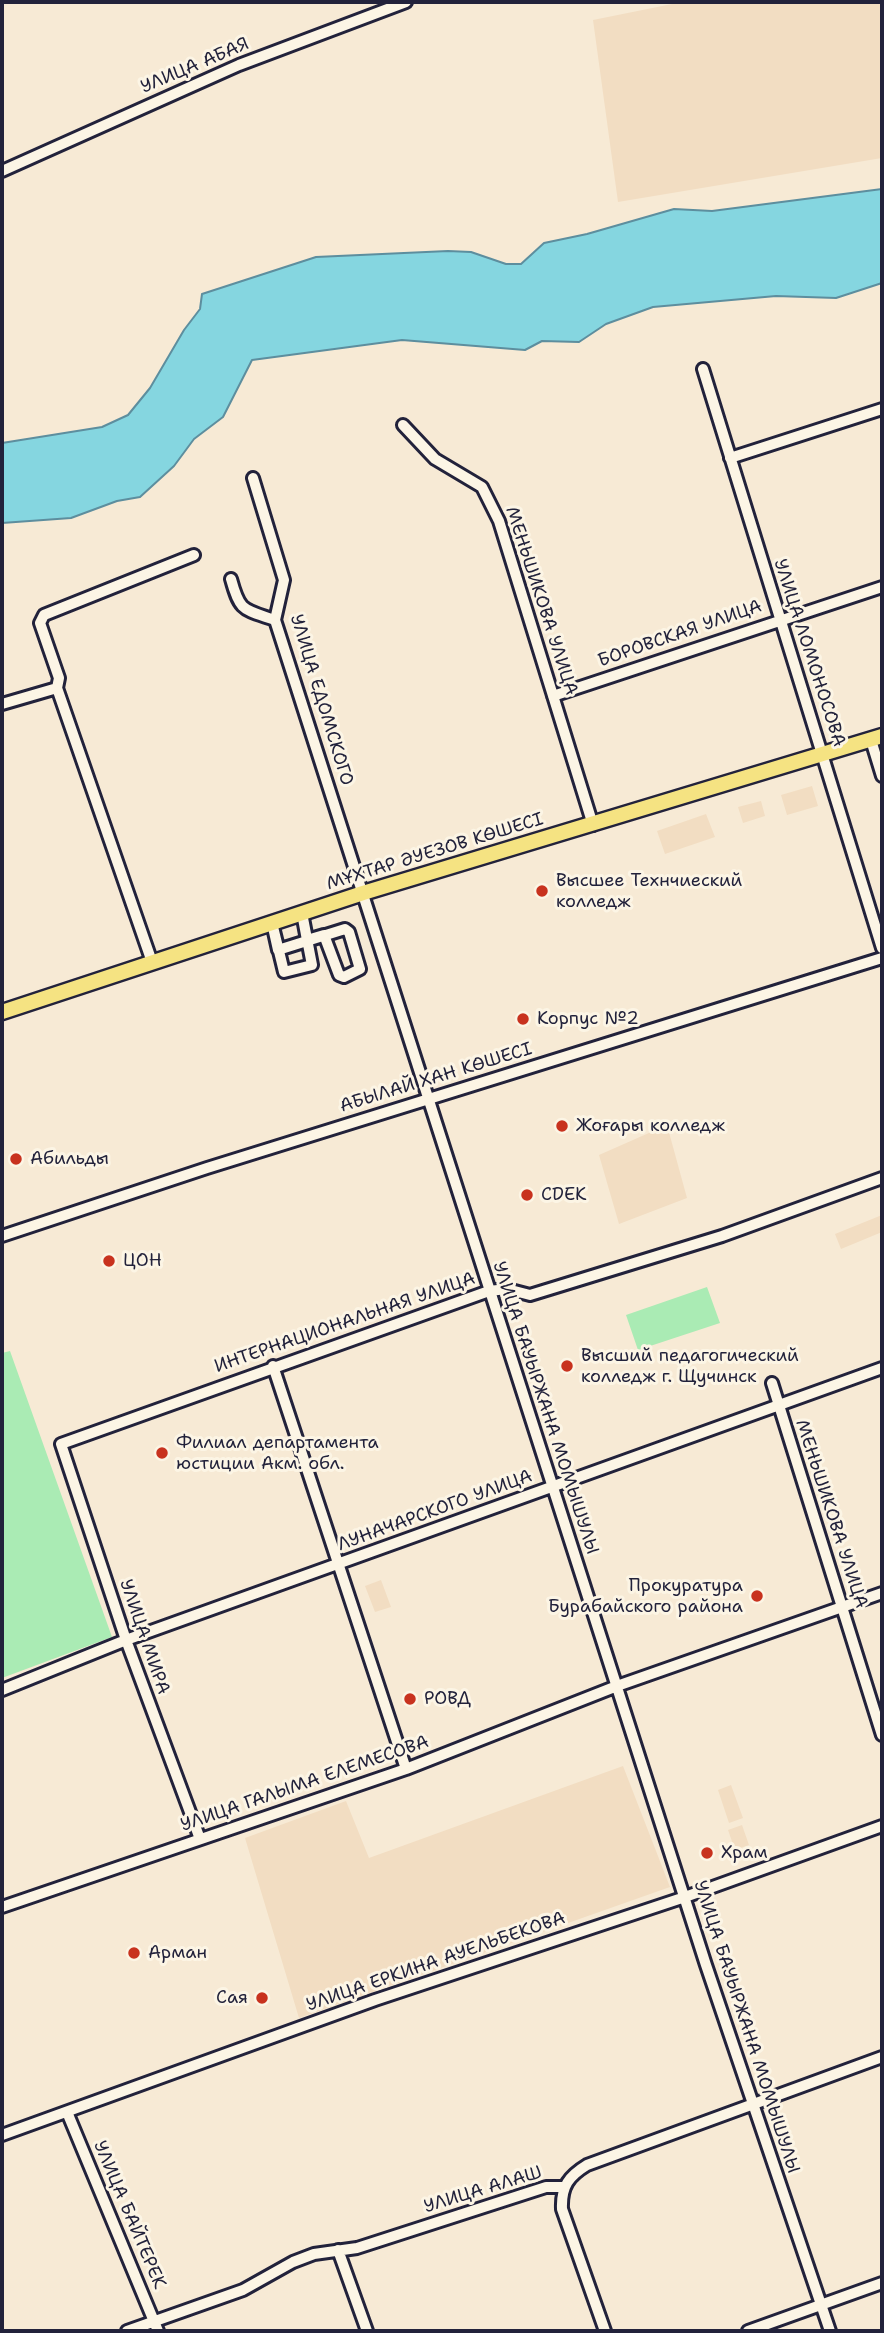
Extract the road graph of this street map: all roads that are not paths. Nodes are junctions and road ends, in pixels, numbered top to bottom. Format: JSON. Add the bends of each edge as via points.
{"nodes":[{"id":1,"x":406,"y":2,"type":"edge"},
{"id":2,"x":2,"y":171,"type":"edge"},
{"id":3,"x":704,"y":369,"type":"dead end"},
{"id":4,"x":882,"y":409,"type":"edge"},
{"id":5,"x":403,"y":425,"type":"dead end"},
{"id":6,"x":730,"y":458,"type":"junction"},
{"id":7,"x":253,"y":478,"type":"dead end"},
{"id":8,"x":194,"y":555,"type":"dead end"},
{"id":9,"x":230,"y":579,"type":"dead end"},
{"id":10,"x":882,"y":587,"type":"edge"},
{"id":11,"x":275,"y":620,"type":"junction"},
{"id":12,"x":779,"y":620,"type":"junction"},
{"id":13,"x":57,"y":688,"type":"junction"},
{"id":14,"x":553,"y":696,"type":"junction"},
{"id":15,"x":2,"y":704,"type":"edge"},
{"id":16,"x":876,"y":738,"type":"edge"},
{"id":17,"x":824,"y":755,"type":"junction"},
{"id":18,"x":882,"y":776,"type":"edge"},
{"id":19,"x":593,"y":825,"type":"junction"},
{"id":20,"x":363,"y":893,"type":"junction"},
{"id":21,"x":302,"y":913,"type":"junction"},
{"id":22,"x":272,"y":923,"type":"junction"},
{"id":23,"x":324,"y":935,"type":"junction"},
{"id":24,"x":307,"y":940,"type":"junction"},
{"id":25,"x":882,"y":948,"type":"edge"},
{"id":26,"x":278,"y":950,"type":"junction"},
{"id":27,"x":882,"y":958,"type":"edge"},
{"id":28,"x":152,"y":962,"type":"junction"},
{"id":29,"x":2,"y":1012,"type":"edge"},
{"id":30,"x":428,"y":1099,"type":"junction"},
{"id":31,"x":882,"y":1178,"type":"edge"},
{"id":32,"x":2,"y":1236,"type":"edge"},
{"id":33,"x":489,"y":1291,"type":"junction"},
{"id":34,"x":273,"y":1366,"type":"junction"},
{"id":35,"x":882,"y":1368,"type":"edge"},
{"id":36,"x":772,"y":1383,"type":"dead end"},
{"id":37,"x":779,"y":1406,"type":"junction"},
{"id":38,"x":61,"y":1444,"type":"joint"},
{"id":39,"x":552,"y":1488,"type":"junction"},
{"id":40,"x":338,"y":1564,"type":"junction"},
{"id":41,"x":882,"y":1593,"type":"edge"},
{"id":42,"x":842,"y":1606,"type":"junction"},
{"id":43,"x":126,"y":1640,"type":"junction"},
{"id":44,"x":617,"y":1686,"type":"junction"},
{"id":45,"x":2,"y":1690,"type":"edge"},
{"id":46,"x":882,"y":1735,"type":"edge"},
{"id":47,"x":406,"y":1769,"type":"junction"},
{"id":48,"x":882,"y":1826,"type":"edge"},
{"id":49,"x":200,"y":1839,"type":"junction"},
{"id":50,"x":685,"y":1896,"type":"junction"},
{"id":51,"x":2,"y":1907,"type":"edge"},
{"id":52,"x":882,"y":2057,"type":"edge"},
{"id":53,"x":752,"y":2103,"type":"junction"},
{"id":54,"x":67,"y":2112,"type":"junction"},
{"id":55,"x":2,"y":2135,"type":"edge"},
{"id":56,"x":563,"y":2187,"type":"junction"},
{"id":57,"x":357,"y":2248,"type":"junction"},
{"id":58,"x":338,"y":2250,"type":"junction"},
{"id":59,"x":344,"y":2266,"type":"junction"},
{"id":60,"x":882,"y":2283,"type":"edge"},
{"id":61,"x":820,"y":2306,"type":"junction"},
{"id":62,"x":156,"y":2326,"type":"edge"},
{"id":63,"x":127,"y":2331,"type":"edge"},
{"id":64,"x":367,"y":2331,"type":"edge"},
{"id":65,"x":604,"y":2331,"type":"edge"},
{"id":66,"x":748,"y":2331,"type":"edge"},
{"id":67,"x":830,"y":2331,"type":"edge"}],
"edges":[{"from":1,"to":2,"type":"street","name":"УЛИЦА АБАЯ","via":[[239,65]]},
{"from":3,"to":6,"type":"street","name":"УЛИЦА ЛОМОНОСОВА"},
{"from":4,"to":6,"type":"street"},
{"from":5,"to":14,"type":"street","name":"МЕНЬШИКОВА УЛИЦА","via":[[435,458],[486,492]]},
{"from":6,"to":12,"type":"street","name":"УЛИЦА ЛОМОНОСОВА"},
{"from":7,"to":11,"type":"street","name":"УЛИЦА ЕДОМСКОГО","via":[[284,580]]},
{"from":8,"to":13,"type":"street","via":[[44,615],[40,623],[59,678]]},
{"from":9,"to":11,"type":"street","via":[[237,603]]},
{"from":10,"to":12,"type":"street","name":"БОРОВСКАЯ УЛИЦА"},
{"from":11,"to":20,"type":"street","name":"УЛИЦА ЕДОМСКОГО"},
{"from":12,"to":14,"type":"street","name":"БОРОВСКАЯ УЛИЦА"},
{"from":12,"to":17,"type":"street","name":"УЛИЦА ЛОМОНОСОВА"},
{"from":13,"to":15,"type":"street"},
{"from":13,"to":28,"type":"street"},
{"from":14,"to":19,"type":"street","name":"МЕНЬШИКОВА УЛИЦА"},
{"from":16,"to":17,"type":"main road","name":"МҰХТАР ӘУЕЗОВ КӨШЕСІ"},
{"from":16,"to":18,"type":"street"},
{"from":17,"to":19,"type":"main road","name":"МҰХТАР ӘУЕЗОВ КӨШЕСІ"},
{"from":17,"to":25,"type":"street","name":"УЛИЦА ЛОМОНОСОВА"},
{"from":19,"to":20,"type":"main road","name":"МҰХТАР ӘУЕЗОВ КӨШЕСІ"},
{"from":20,"to":21,"type":"main road","name":"МҰХТАР ӘУЕЗОВ КӨШЕСІ"},
{"from":20,"to":30,"type":"street","name":"УЛИЦА БАУЫРЖАНА МОМЫШУЛЫ"},
{"from":21,"to":22,"type":"main road","name":"МҰХТАР ӘУЕЗОВ КӨШЕСІ"},
{"from":21,"to":24,"type":"street"},
{"from":22,"to":26,"type":"street"},
{"from":22,"to":28,"type":"main road","name":"МҰХТАР ӘУЕЗОВ КӨШЕСІ"},
{"from":23,"to":23,"type":"street","via":[[339,975],[360,969],[349,932]]},
{"from":23,"to":24,"type":"street"},
{"from":24,"to":26,"type":"street"},
{"from":24,"to":26,"type":"street","via":[[312,965],[284,972]]},
{"from":27,"to":30,"type":"street","name":"АБЫЛАЙ ХАН КӨШЕСІ"},
{"from":28,"to":29,"type":"main road","name":"МҰХТАР ӘУЕЗОВ КӨШЕСІ"},
{"from":30,"to":32,"type":"street","name":"АБЫЛАЙ ХАН КӨШЕСІ"},
{"from":30,"to":33,"type":"street","name":"УЛИЦА БАУЫРЖАНА МОМЫШУЛЫ"},
{"from":31,"to":33,"type":"street","name":"ИНТЕРНАЦИОНАЛЬНАЯ УЛИЦА","via":[[722,1236],[530,1295],[507,1289]]},
{"from":33,"to":34,"type":"street","name":"ИНТЕРНАЦИОНАЛЬНАЯ УЛИЦА"},
{"from":33,"to":39,"type":"street","name":"УЛИЦА БАУЫРЖАНА МОМЫШУЛЫ"},
{"from":34,"to":38,"type":"street","name":"ИНТЕРНАЦИОНАЛЬНАЯ УЛИЦА"},
{"from":34,"to":40,"type":"street"},
{"from":35,"to":37,"type":"street","name":"ЛУНАЧАРСКОГО УЛИЦА"},
{"from":36,"to":37,"type":"street","name":"МЕНЬШИКОВА УЛИЦА"},
{"from":37,"to":39,"type":"street","name":"ЛУНАЧАРСКОГО УЛИЦА"},
{"from":37,"to":42,"type":"street","name":"МЕНЬШИКОВА УЛИЦА"},
{"from":38,"to":43,"type":"street","name":"УЛИЦА МИРА"},
{"from":39,"to":40,"type":"street","name":"ЛУНАЧАРСКОГО УЛИЦА"},
{"from":39,"to":44,"type":"street","name":"УЛИЦА БАУЫРЖАНА МОМЫШУЛЫ"},
{"from":40,"to":43,"type":"street","name":"ЛУНАЧАРСКОГО УЛИЦА"},
{"from":40,"to":47,"type":"street"},
{"from":41,"to":42,"type":"street","name":"УЛИЦА ГАЛЫМА ЕЛЕМЕСОВА"},
{"from":42,"to":44,"type":"street","name":"УЛИЦА ГАЛЫМА ЕЛЕМЕСОВА"},
{"from":42,"to":46,"type":"street","name":"МЕНЬШИКОВА УЛИЦА"},
{"from":43,"to":45,"type":"street","name":"ЛУНАЧАРСКОГО УЛИЦА"},
{"from":43,"to":49,"type":"street","name":"УЛИЦА МИРА"},
{"from":44,"to":47,"type":"street","name":"УЛИЦА ГАЛЫМА ЕЛЕМЕСОВА"},
{"from":44,"to":50,"type":"street","name":"УЛИЦА БАУЫРЖАНА МОМЫШУЛЫ"},
{"from":47,"to":49,"type":"street","name":"УЛИЦА ГАЛЫМА ЕЛЕМЕСОВА"},
{"from":48,"to":50,"type":"street","name":"УЛИЦА ЕРКИНА АУЕЛЬБЕКОВА"},
{"from":49,"to":51,"type":"street","name":"УЛИЦА ГАЛЫМА ЕЛЕМЕСОВА"},
{"from":50,"to":53,"type":"street","name":"УЛИЦА БАУЫРЖАНА МОМЫШУЛЫ"},
{"from":50,"to":54,"type":"street","name":"УЛИЦА ЕРКИНА АУЕЛЬБЕКОВА","via":[[375,2000]]},
{"from":52,"to":53,"type":"street","name":"УЛИЦА АЛАШ"},
{"from":53,"to":56,"type":"street","name":"УЛИЦА АЛАШ","via":[[587,2165]]},
{"from":53,"to":61,"type":"street","name":"УЛИЦА БАУЫРЖАНА МОМЫШУЛЫ"},
{"from":54,"to":55,"type":"street","name":"УЛИЦА ЕРКИНА АУЕЛЬБЕКОВА"},
{"from":54,"to":62,"type":"street","name":"УЛИЦА БАЙТЕРЕК"},
{"from":56,"to":57,"type":"street","name":"УЛИЦА АЛАШ","via":[[546,2187]]},
{"from":56,"to":65,"type":"street","via":[[566,2223]]},
{"from":57,"to":58,"type":"street","name":"УЛИЦА АЛАШ"},
{"from":57,"to":59,"type":"street"},
{"from":58,"to":59,"type":"street"},
{"from":58,"to":62,"type":"street","name":"УЛИЦА АЛАШ","via":[[293,2262],[243,2290]]},
{"from":59,"to":64,"type":"street"},
{"from":60,"to":61,"type":"street"},
{"from":61,"to":66,"type":"street"},
{"from":61,"to":67,"type":"street","name":"УЛИЦА БАУЫРЖАНА МОМЫШУЛЫ"},
{"from":62,"to":63,"type":"street","name":"УЛИЦА АЛАШ"}]}
